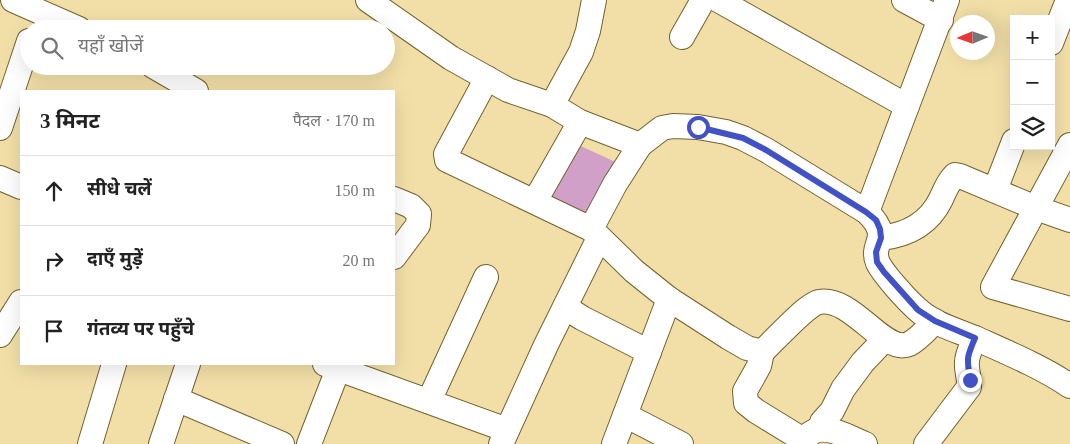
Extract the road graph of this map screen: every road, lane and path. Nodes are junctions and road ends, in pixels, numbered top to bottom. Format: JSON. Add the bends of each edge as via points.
{"nodes":[{"id":1,"x":13,"y":0,"type":"edge"},
{"id":2,"x":368,"y":0,"type":"edge"},
{"id":3,"x":594,"y":0,"type":"edge"},
{"id":4,"x":703,"y":0,"type":"edge"},
{"id":5,"x":718,"y":0,"type":"edge"},
{"id":6,"x":904,"y":0,"type":"edge"},
{"id":7,"x":1068,"y":0,"type":"edge"},
{"id":8,"x":944,"y":10,"type":"edge"},
{"id":9,"x":36,"y":20,"type":"edge"},
{"id":10,"x":1055,"y":33,"type":"edge"},
{"id":11,"x":682,"y":37,"type":"dead end"},
{"id":12,"x":20,"y":69,"type":"edge"},
{"id":13,"x":164,"y":75,"type":"edge"},
{"id":14,"x":486,"y":78,"type":"junction"},
{"id":15,"x":181,"y":88,"type":"edge"},
{"id":16,"x":552,"y":105,"type":"junction"},
{"id":17,"x":907,"y":106,"type":"junction"},
{"id":18,"x":580,"y":122,"type":"junction"},
{"id":19,"x":0,"y":128,"type":"edge"},
{"id":20,"x":640,"y":145,"type":"junction"},
{"id":21,"x":1070,"y":145,"type":"edge"},
{"id":22,"x":1011,"y":150,"type":"edge"},
{"id":23,"x":0,"y":178,"type":"edge"},
{"id":24,"x":20,"y":187,"type":"edge"},
{"id":25,"x":995,"y":190,"type":"junction"},
{"id":26,"x":395,"y":199,"type":"edge"},
{"id":27,"x":535,"y":201,"type":"junction"},
{"id":28,"x":1036,"y":208,"type":"junction"},
{"id":29,"x":866,"y":212,"type":"junction"},
{"id":30,"x":1070,"y":220,"type":"edge"},
{"id":31,"x":595,"y":233,"type":"junction"},
{"id":32,"x":881,"y":238,"type":"junction"},
{"id":33,"x":395,"y":256,"type":"edge"},
{"id":34,"x":486,"y":277,"type":"dead end"},
{"id":35,"x":669,"y":299,"type":"junction"},
{"id":36,"x":20,"y":304,"type":"edge"},
{"id":37,"x":565,"y":307,"type":"junction"},
{"id":38,"x":1070,"y":309,"type":"edge"},
{"id":39,"x":935,"y":321,"type":"junction"},
{"id":40,"x":0,"y":335,"type":"edge"},
{"id":41,"x":975,"y":338,"type":"junction"},
{"id":42,"x":885,"y":339,"type":"junction"},
{"id":43,"x":649,"y":352,"type":"junction"},
{"id":44,"x":762,"y":352,"type":"junction"},
{"id":45,"x":114,"y":365,"type":"edge"},
{"id":46,"x":188,"y":365,"type":"edge"},
{"id":47,"x":334,"y":365,"type":"edge"},
{"id":48,"x":1070,"y":386,"type":"edge"},
{"id":49,"x":176,"y":399,"type":"junction"},
{"id":50,"x":429,"y":401,"type":"junction"},
{"id":51,"x":624,"y":414,"type":"junction"},
{"id":52,"x":504,"y":437,"type":"edge"},
{"id":53,"x":810,"y":438,"type":"edge"},
{"id":54,"x":90,"y":444,"type":"edge"},
{"id":55,"x":161,"y":444,"type":"edge"},
{"id":56,"x":282,"y":444,"type":"edge"},
{"id":57,"x":309,"y":444,"type":"edge"},
{"id":58,"x":614,"y":444,"type":"edge"},
{"id":59,"x":682,"y":444,"type":"edge"},
{"id":60,"x":865,"y":444,"type":"edge"},
{"id":61,"x":926,"y":444,"type":"edge"}],
"edges":[{"from":1,"to":9,"type":"street"},
{"from":2,"to":14,"type":"street","via":[[451,58]]},
{"from":3,"to":16,"type":"street","via":[[581,52]]},
{"from":4,"to":11,"type":"street"},
{"from":5,"to":17,"type":"street"},
{"from":6,"to":8,"type":"street"},
{"from":7,"to":10,"type":"street"},
{"from":8,"to":17,"type":"street"},
{"from":12,"to":19,"type":"street"},
{"from":13,"to":15,"type":"street"},
{"from":14,"to":16,"type":"street","via":[[508,90]]},
{"from":14,"to":27,"type":"street","via":[[446,154],[447,160]]},
{"from":16,"to":18,"type":"street"},
{"from":17,"to":29,"type":"street"},
{"from":18,"to":20,"type":"street"},
{"from":18,"to":27,"type":"street"},
{"from":20,"to":29,"type":"street","via":[[662,128],[673,126],[726,132],[766,150]]},
{"from":20,"to":31,"type":"street","via":[[615,184]]},
{"from":21,"to":28,"type":"street"},
{"from":22,"to":25,"type":"street"},
{"from":23,"to":24,"type":"street"},
{"from":25,"to":28,"type":"street"},
{"from":25,"to":32,"type":"street","via":[[955,175],[932,214],[919,226]]},
{"from":26,"to":33,"type":"street","via":[[411,206],[419,214],[418,225]]},
{"from":27,"to":31,"type":"street"},
{"from":28,"to":30,"type":"street"},
{"from":28,"to":38,"type":"street","via":[[993,287]]},
{"from":29,"to":32,"type":"street","via":[[876,220]]},
{"from":31,"to":35,"type":"street"},
{"from":31,"to":37,"type":"street"},
{"from":32,"to":39,"type":"street","via":[[876,252],[877,262],[918,310]]},
{"from":34,"to":50,"type":"street"},
{"from":35,"to":43,"type":"street"},
{"from":35,"to":44,"type":"street","via":[[747,348]]},
{"from":36,"to":40,"type":"street"},
{"from":37,"to":43,"type":"street"},
{"from":37,"to":52,"type":"street"},
{"from":39,"to":41,"type":"street"},
{"from":39,"to":42,"type":"street","via":[[908,345],[898,346]]},
{"from":41,"to":48,"type":"street"},
{"from":41,"to":61,"type":"street","via":[[967,356],[969,387]]},
{"from":42,"to":44,"type":"street","via":[[850,310],[832,302],[818,302],[806,309]]},
{"from":42,"to":53,"type":"street","via":[[843,389],[832,412]]},
{"from":43,"to":51,"type":"street"},
{"from":44,"to":53,"type":"street","via":[[759,366],[745,391],[746,403]]},
{"from":45,"to":54,"type":"street"},
{"from":46,"to":49,"type":"street"},
{"from":47,"to":50,"type":"street"},
{"from":47,"to":57,"type":"street"},
{"from":49,"to":55,"type":"street"},
{"from":49,"to":56,"type":"street"},
{"from":50,"to":52,"type":"street"},
{"from":51,"to":58,"type":"street"},
{"from":51,"to":59,"type":"street"},
{"from":53,"to":60,"type":"street","via":[[829,430]]}]}
